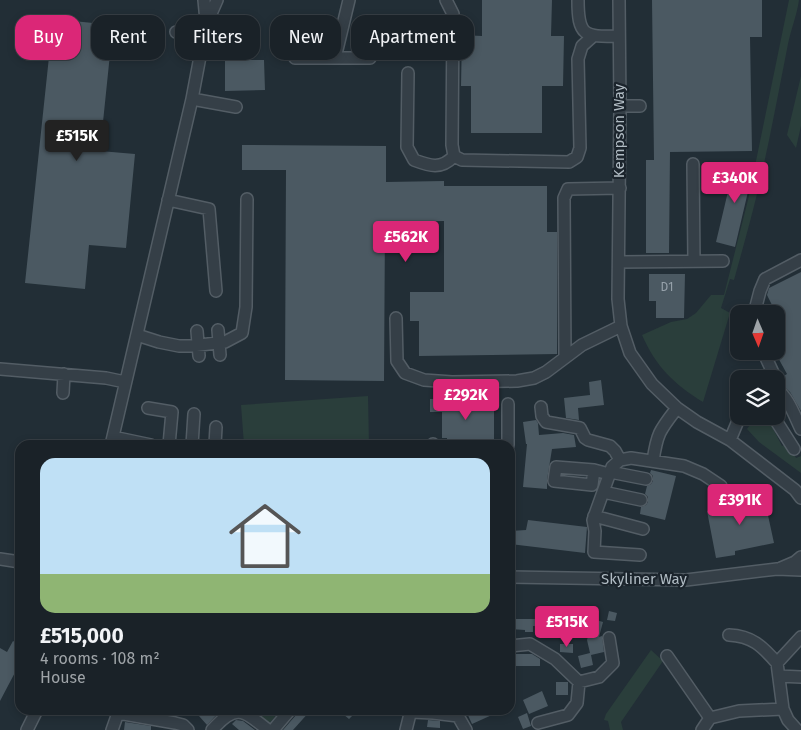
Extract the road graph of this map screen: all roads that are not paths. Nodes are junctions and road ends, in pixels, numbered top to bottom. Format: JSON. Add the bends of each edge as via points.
{"nodes":[{"id":1,"x":204,"y":0,"type":"edge"},
{"id":2,"x":217,"y":0,"type":"edge"},
{"id":3,"x":349,"y":0,"type":"edge"},
{"id":4,"x":446,"y":0,"type":"edge"},
{"id":5,"x":578,"y":0,"type":"edge"},
{"id":6,"x":619,"y":0,"type":"edge"},
{"id":7,"x":204,"y":15,"type":"edge"},
{"id":8,"x":211,"y":15,"type":"edge"},
{"id":9,"x":341,"y":31,"type":"edge"},
{"id":10,"x":618,"y":36,"type":"junction"},
{"id":11,"x":592,"y":37,"type":"junction"},
{"id":12,"x":199,"y":60,"type":"edge"},
{"id":13,"x":408,"y":73,"type":"dead end"},
{"id":14,"x":192,"y":100,"type":"junction"},
{"id":15,"x":620,"y":106,"type":"junction"},
{"id":16,"x":640,"y":106,"type":"dead end"},
{"id":17,"x":236,"y":107,"type":"dead end"},
{"id":18,"x":454,"y":156,"type":"junction"},
{"id":19,"x":693,"y":164,"type":"dead end"},
{"id":20,"x":620,"y":188,"type":"junction"},
{"id":21,"x":248,"y":199,"type":"dead end"},
{"id":22,"x":168,"y":200,"type":"junction"},
{"id":23,"x":801,"y":260,"type":"edge"},
{"id":24,"x":694,"y":261,"type":"junction"},
{"id":25,"x":722,"y":261,"type":"dead end"},
{"id":26,"x":619,"y":262,"type":"junction"},
{"id":27,"x":216,"y":291,"type":"dead end"},
{"id":28,"x":756,"y":305,"type":"edge"},
{"id":29,"x":396,"y":318,"type":"dead end"},
{"id":30,"x":621,"y":326,"type":"junction"},
{"id":31,"x":218,"y":330,"type":"dead end"},
{"id":32,"x":196,"y":331,"type":"dead end"},
{"id":33,"x":137,"y":335,"type":"junction"},
{"id":34,"x":219,"y":342,"type":"junction"},
{"id":35,"x":198,"y":350,"type":"junction"},
{"id":36,"x":220,"y":356,"type":"dead end"},
{"id":37,"x":565,"y":357,"type":"junction"},
{"id":38,"x":0,"y":369,"type":"edge"},
{"id":39,"x":64,"y":374,"type":"junction"},
{"id":40,"x":125,"y":382,"type":"junction"},
{"id":41,"x":62,"y":392,"type":"dead end"},
{"id":42,"x":785,"y":400,"type":"edge"},
{"id":43,"x":508,"y":404,"type":"dead end"},
{"id":44,"x":541,"y":407,"type":"dead end"},
{"id":45,"x":148,"y":408,"type":"dead end"},
{"id":46,"x":677,"y":408,"type":"junction"},
{"id":47,"x":194,"y":414,"type":"dead end"},
{"id":48,"x":736,"y":425,"type":"edge"},
{"id":49,"x":779,"y":425,"type":"edge"},
{"id":50,"x":216,"y":427,"type":"dead end"},
{"id":51,"x":801,"y":429,"type":"edge"},
{"id":52,"x":112,"y":440,"type":"edge"},
{"id":53,"x":169,"y":440,"type":"edge"},
{"id":54,"x":192,"y":440,"type":"edge"},
{"id":55,"x":216,"y":440,"type":"edge"},
{"id":56,"x":508,"y":440,"type":"edge"},
{"id":57,"x":730,"y":440,"type":"junction"},
{"id":58,"x":794,"y":449,"type":"dead end"},
{"id":59,"x":620,"y":460,"type":"junction"},
{"id":60,"x":653,"y":461,"type":"junction"},
{"id":61,"x":594,"y":470,"type":"dead end"},
{"id":62,"x":610,"y":473,"type":"junction"},
{"id":63,"x":646,"y":480,"type":"dead end"},
{"id":64,"x":721,"y":486,"type":"dead end"},
{"id":65,"x":603,"y":492,"type":"junction"},
{"id":66,"x":799,"y":494,"type":"edge"},
{"id":67,"x":641,"y":500,"type":"dead end"},
{"id":68,"x":594,"y":518,"type":"junction"},
{"id":69,"x":643,"y":529,"type":"dead end"},
{"id":70,"x":640,"y":555,"type":"dead end"},
{"id":71,"x":801,"y":557,"type":"edge"},
{"id":72,"x":0,"y":559,"type":"edge"},
{"id":73,"x":15,"y":562,"type":"edge"},
{"id":74,"x":777,"y":569,"type":"junction"},
{"id":75,"x":801,"y":570,"type":"edge"},
{"id":76,"x":515,"y":577,"type":"edge"},
{"id":77,"x":729,"y":634,"type":"dead end"},
{"id":78,"x":801,"y":637,"type":"edge"},
{"id":79,"x":609,"y":638,"type":"dead end"},
{"id":80,"x":515,"y":646,"type":"edge"},
{"id":81,"x":667,"y":656,"type":"dead end"},
{"id":82,"x":773,"y":658,"type":"junction"},
{"id":83,"x":779,"y":676,"type":"junction"},
{"id":84,"x":801,"y":676,"type":"edge"},
{"id":85,"x":579,"y":682,"type":"junction"},
{"id":86,"x":783,"y":709,"type":"junction"},
{"id":87,"x":34,"y":715,"type":"edge"},
{"id":88,"x":117,"y":715,"type":"edge"},
{"id":89,"x":134,"y":715,"type":"edge"},
{"id":90,"x":228,"y":715,"type":"edge"},
{"id":91,"x":249,"y":715,"type":"edge"},
{"id":92,"x":286,"y":715,"type":"edge"},
{"id":93,"x":410,"y":715,"type":"edge"},
{"id":94,"x":460,"y":715,"type":"edge"},
{"id":95,"x":710,"y":718,"type":"junction"},
{"id":96,"x":538,"y":723,"type":"dead end"},
{"id":97,"x":27,"y":730,"type":"edge"},
{"id":98,"x":112,"y":730,"type":"edge"},
{"id":99,"x":188,"y":730,"type":"edge"},
{"id":100,"x":212,"y":730,"type":"edge"},
{"id":101,"x":268,"y":730,"type":"edge"},
{"id":102,"x":273,"y":730,"type":"edge"},
{"id":103,"x":406,"y":730,"type":"edge"},
{"id":104,"x":466,"y":730,"type":"edge"},
{"id":105,"x":702,"y":730,"type":"edge"},
{"id":106,"x":797,"y":730,"type":"edge"}],
"edges":[{"from":1,"to":7,"type":"street"},
{"from":2,"to":8,"type":"street"},
{"from":3,"to":9,"type":"street"},
{"from":4,"to":18,"type":"street","via":[[453,14]]},
{"from":5,"to":11,"type":"street","via":[[578,19]]},
{"from":6,"to":10,"type":"street","name":"Kempson Way"},
{"from":10,"to":11,"type":"street"},
{"from":10,"to":15,"type":"street","name":"Kempson Way"},
{"from":11,"to":18,"type":"street","via":[[582,46],[578,59],[580,148],[577,157],[569,162],[462,160]]},
{"from":12,"to":14,"type":"street"},
{"from":13,"to":18,"type":"street","via":[[407,147],[414,160],[438,166],[446,164]]},
{"from":14,"to":17,"type":"street"},
{"from":14,"to":22,"type":"street"},
{"from":15,"to":16,"type":"street"},
{"from":15,"to":20,"type":"street","name":"Kempson Way"},
{"from":19,"to":24,"type":"street"},
{"from":20,"to":26,"type":"street","name":"Kempson Way"},
{"from":20,"to":37,"type":"street","via":[[568,189],[564,198]]},
{"from":21,"to":34,"type":"street","via":[[246,307],[242,333]]},
{"from":22,"to":27,"type":"street","via":[[209,209]]},
{"from":22,"to":33,"type":"street"},
{"from":23,"to":28,"type":"street","via":[[765,279]]},
{"from":24,"to":25,"type":"street"},
{"from":24,"to":26,"type":"street"},
{"from":26,"to":30,"type":"street","name":"Kempson Way"},
{"from":29,"to":37,"type":"street","via":[[397,361],[405,374],[424,380],[517,381],[546,372]]},
{"from":30,"to":37,"type":"street","via":[[582,344]]},
{"from":30,"to":46,"type":"street","name":"Kempson Way","via":[[630,353],[652,384]]},
{"from":31,"to":34,"type":"street"},
{"from":32,"to":35,"type":"street"},
{"from":33,"to":35,"type":"street"},
{"from":33,"to":40,"type":"street"},
{"from":34,"to":35,"type":"street"},
{"from":34,"to":36,"type":"street"},
{"from":38,"to":39,"type":"street"},
{"from":39,"to":40,"type":"street"},
{"from":39,"to":41,"type":"street"},
{"from":40,"to":52,"type":"street"},
{"from":42,"to":51,"type":"street"},
{"from":43,"to":56,"type":"street"},
{"from":44,"to":59,"type":"street","via":[[546,422],[580,428],[588,440],[615,450]]},
{"from":45,"to":53,"type":"street","via":[[172,412]]},
{"from":46,"to":57,"type":"street","name":"Kempson Way"},
{"from":46,"to":60,"type":"street","via":[[657,438]]},
{"from":47,"to":54,"type":"street"},
{"from":48,"to":57,"type":"street"},
{"from":49,"to":58,"type":"street"},
{"from":50,"to":55,"type":"street"},
{"from":57,"to":66,"type":"street","name":"Kempson Way"},
{"from":59,"to":60,"type":"street"},
{"from":59,"to":62,"type":"street"},
{"from":60,"to":64,"type":"street","via":[[684,466]]},
{"from":61,"to":62,"type":"street"},
{"from":62,"to":63,"type":"street"},
{"from":62,"to":65,"type":"street"},
{"from":65,"to":67,"type":"street"},
{"from":65,"to":68,"type":"street"},
{"from":68,"to":69,"type":"street"},
{"from":68,"to":70,"type":"street","via":[[594,552]]},
{"from":71,"to":74,"type":"street","name":"Skyliner Way"},
{"from":72,"to":73,"type":"street"},
{"from":74,"to":75,"type":"street","name":"Skyliner Way"},
{"from":74,"to":76,"type":"street","name":"Skyliner Way","via":[[686,580]]},
{"from":77,"to":82,"type":"street","via":[[750,638]]},
{"from":78,"to":82,"type":"street"},
{"from":79,"to":85,"type":"street","via":[[613,664],[599,677]]},
{"from":80,"to":85,"type":"street","via":[[530,644],[554,659]]},
{"from":81,"to":95,"type":"street"},
{"from":82,"to":83,"type":"street"},
{"from":83,"to":84,"type":"street"},
{"from":83,"to":86,"type":"street"},
{"from":85,"to":96,"type":"street","via":[[577,703],[568,715]]},
{"from":86,"to":95,"type":"street","via":[[739,711]]},
{"from":86,"to":106,"type":"street"},
{"from":87,"to":97,"type":"street"},
{"from":88,"to":98,"type":"street"},
{"from":89,"to":99,"type":"street","via":[[183,725]]},
{"from":90,"to":100,"type":"street"},
{"from":91,"to":101,"type":"street"},
{"from":92,"to":102,"type":"street"},
{"from":93,"to":103,"type":"street"},
{"from":94,"to":104,"type":"street"},
{"from":95,"to":105,"type":"street"}]}
